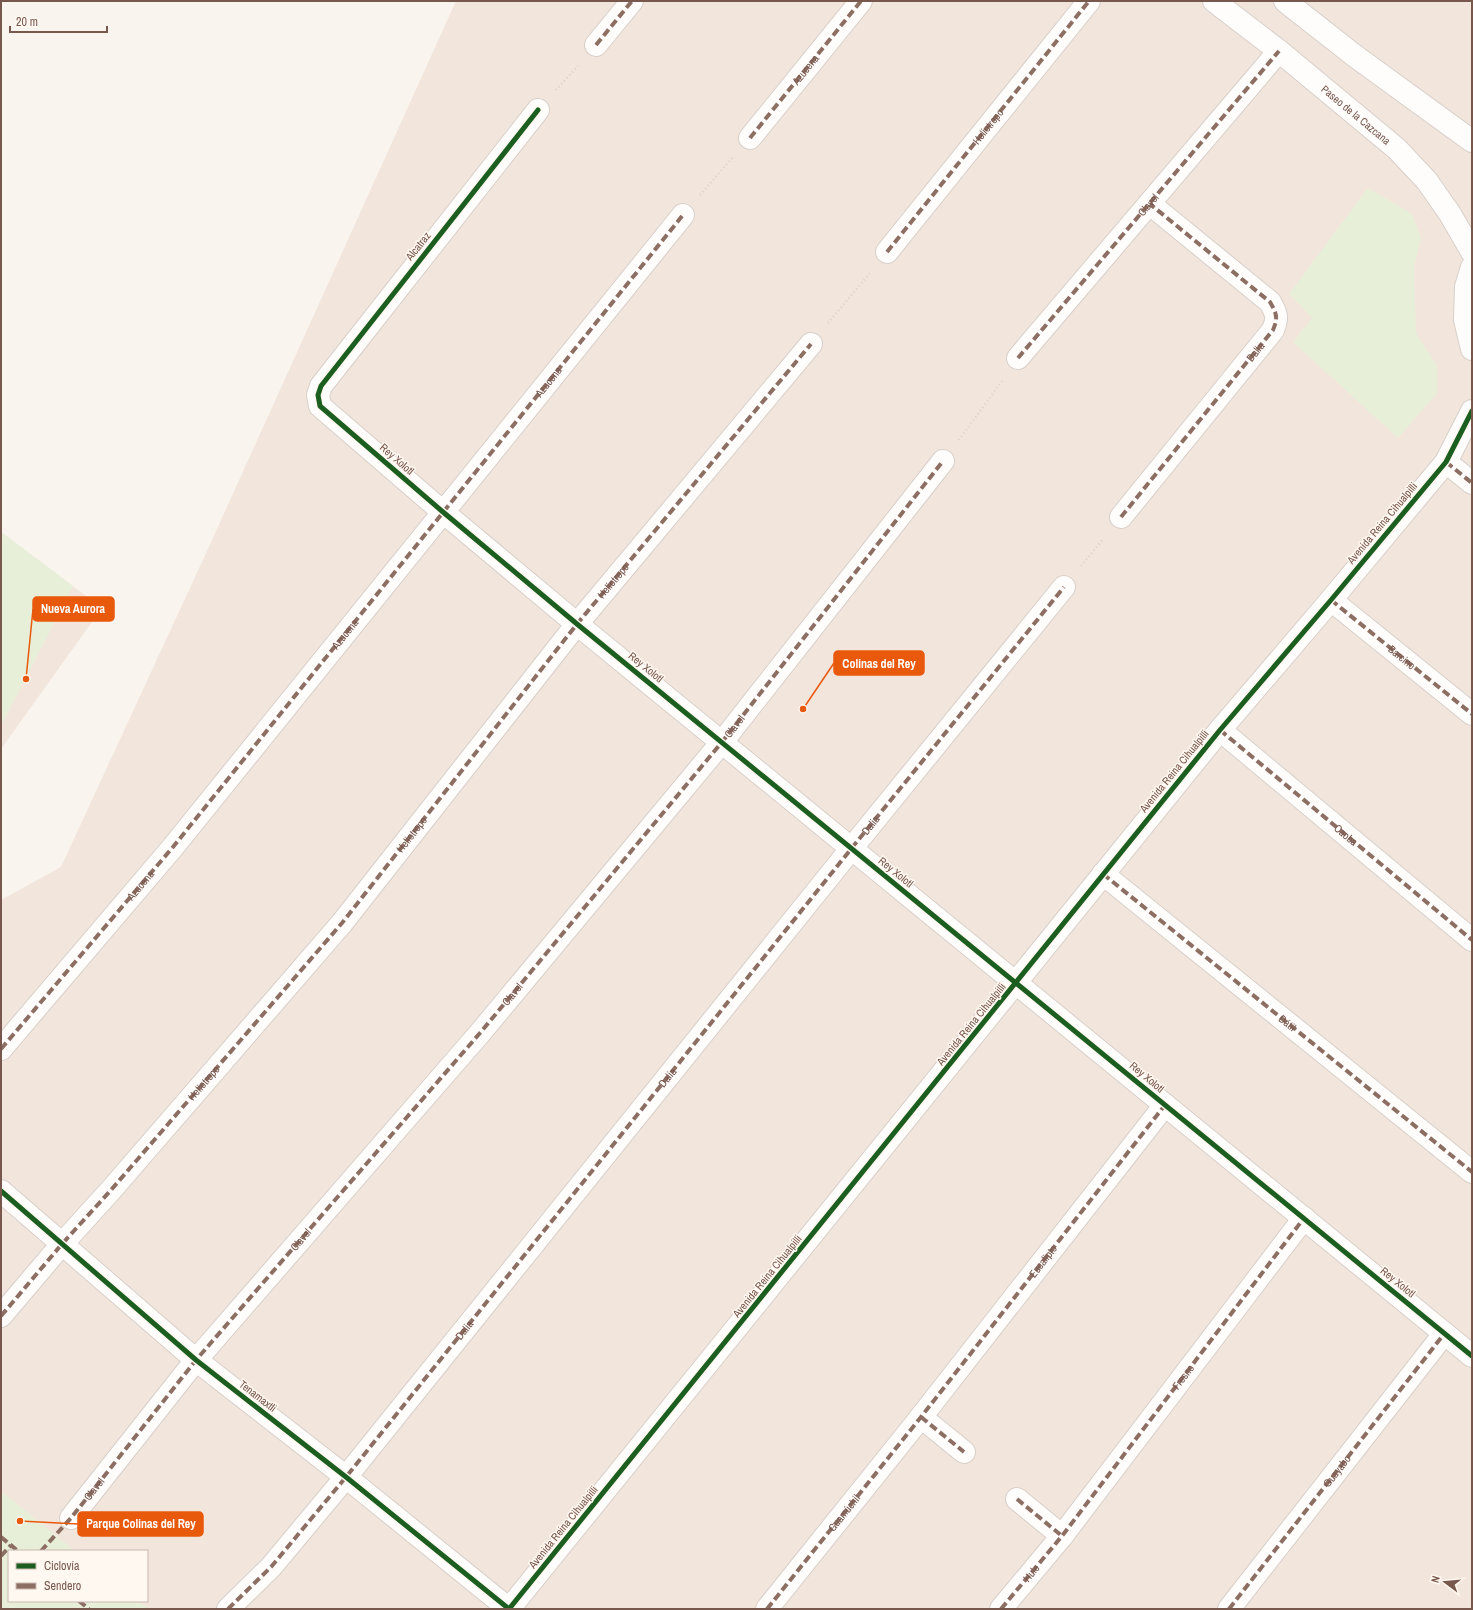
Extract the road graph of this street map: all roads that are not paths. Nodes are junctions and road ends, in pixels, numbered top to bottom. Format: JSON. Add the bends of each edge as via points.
{"nodes":[{"id":1,"x":632,"y":1,"type":"edge"},
{"id":2,"x":861,"y":1,"type":"edge"},
{"id":3,"x":1089,"y":1,"type":"edge"},
{"id":4,"x":1214,"y":1,"type":"edge"},
{"id":5,"x":1285,"y":1,"type":"edge"},
{"id":6,"x":596,"y":45,"type":"road end"},
{"id":7,"x":1279,"y":51,"type":"junction"},
{"id":8,"x":538,"y":110,"type":"road end"},
{"id":9,"x":750,"y":138,"type":"road end"},
{"id":10,"x":1472,"y":141,"type":"edge"},
{"id":11,"x":1150,"y":204,"type":"junction"},
{"id":12,"x":682,"y":215,"type":"road end"},
{"id":13,"x":887,"y":252,"type":"road end"},
{"id":14,"x":1472,"y":252,"type":"edge"},
{"id":15,"x":1472,"y":266,"type":"edge"},
{"id":16,"x":811,"y":344,"type":"road end"},
{"id":17,"x":1472,"y":349,"type":"edge"},
{"id":18,"x":1018,"y":358,"type":"road end"},
{"id":19,"x":318,"y":395,"type":"joint"},
{"id":20,"x":1472,"y":411,"type":"edge"},
{"id":21,"x":943,"y":461,"type":"road end"},
{"id":22,"x":1446,"y":462,"type":"junction"},
{"id":23,"x":1472,"y":483,"type":"edge"},
{"id":24,"x":443,"y":512,"type":"junction"},
{"id":25,"x":1121,"y":517,"type":"road end"},
{"id":26,"x":1064,"y":587,"type":"road end"},
{"id":27,"x":1331,"y":600,"type":"junction"},
{"id":28,"x":577,"y":624,"type":"junction"},
{"id":29,"x":1472,"y":714,"type":"edge"},
{"id":30,"x":1220,"y":730,"type":"junction"},
{"id":31,"x":722,"y":742,"type":"junction"},
{"id":32,"x":850,"y":849,"type":"junction"},
{"id":33,"x":1103,"y":874,"type":"junction"},
{"id":34,"x":1472,"y":940,"type":"edge"},
{"id":35,"x":1017,"y":983,"type":"junction"},
{"id":36,"x":1,"y":1049,"type":"edge"},
{"id":37,"x":1165,"y":1105,"type":"junction"},
{"id":38,"x":1472,"y":1172,"type":"edge"},
{"id":39,"x":1,"y":1191,"type":"edge"},
{"id":40,"x":1304,"y":1218,"type":"junction"},
{"id":41,"x":62,"y":1244,"type":"junction"},
{"id":42,"x":1,"y":1316,"type":"edge"},
{"id":43,"x":1444,"y":1334,"type":"junction"},
{"id":44,"x":1472,"y":1356,"type":"edge"},
{"id":45,"x":196,"y":1360,"type":"junction"},
{"id":46,"x":922,"y":1417,"type":"junction"},
{"id":47,"x":964,"y":1452,"type":"dead end"},
{"id":48,"x":346,"y":1477,"type":"junction"},
{"id":49,"x":1017,"y":1499,"type":"dead end"},
{"id":50,"x":71,"y":1518,"type":"dead end"},
{"id":51,"x":1062,"y":1536,"type":"junction"},
{"id":52,"x":228,"y":1609,"type":"edge"},
{"id":53,"x":510,"y":1609,"type":"edge"},
{"id":54,"x":767,"y":1609,"type":"edge"},
{"id":55,"x":1001,"y":1609,"type":"edge"},
{"id":56,"x":1229,"y":1609,"type":"edge"}],
"edges":[{"from":1,"to":6,"type":"street"},
{"from":2,"to":9,"type":"street","name":"Azucena"},
{"from":3,"to":13,"type":"street","name":"Heliotropo"},
{"from":4,"to":7,"type":"street","name":"Paseo de la Cazcana"},
{"from":5,"to":10,"type":"street","via":[[1355,56]]},
{"from":7,"to":11,"type":"street","name":"Clavel"},
{"from":7,"to":14,"type":"street","name":"Paseo de la Cazcana","via":[[1396,149],[1428,181]]},
{"from":8,"to":19,"type":"street","name":"Alcatraz","via":[[321,386]]},
{"from":11,"to":18,"type":"street","name":"Clavel"},
{"from":11,"to":25,"type":"street","name":"Dalia","via":[[1270,302],[1276,311],[1277,321],[1273,330]]},
{"from":12,"to":24,"type":"street","name":"Azucena"},
{"from":15,"to":17,"type":"street","via":[[1466,288],[1465,320]]},
{"from":16,"to":28,"type":"street","name":"Heliotropo"},
{"from":19,"to":24,"type":"street","name":"Rey Xolotl","via":[[320,406]]},
{"from":20,"to":22,"type":"street","name":"Avenida Reina Cihualpilli"},
{"from":21,"to":31,"type":"street","name":"Clavel"},
{"from":22,"to":23,"type":"street"},
{"from":22,"to":27,"type":"street","name":"Avenida Reina Cihualpilli"},
{"from":24,"to":28,"type":"street","name":"Rey Xolotl"},
{"from":24,"to":36,"type":"street","name":"Azucena","via":[[177,842]]},
{"from":26,"to":32,"type":"street","name":"Dalia"},
{"from":27,"to":29,"type":"street","name":"Barcino"},
{"from":27,"to":30,"type":"street","name":"Avenida Reina Cihualpilli"},
{"from":28,"to":31,"type":"street","name":"Rey Xolotl"},
{"from":28,"to":41,"type":"street","name":"Heliotropo","via":[[342,923]]},
{"from":30,"to":33,"type":"street","name":"Avenida Reina Cihualpilli"},
{"from":30,"to":34,"type":"street","name":"Caoba"},
{"from":31,"to":32,"type":"street","name":"Rey Xolotl"},
{"from":31,"to":45,"type":"street","name":"Clavel","via":[[480,1033]]},
{"from":32,"to":35,"type":"street","name":"Rey Xolotl"},
{"from":32,"to":48,"type":"street","name":"Dalia"},
{"from":33,"to":35,"type":"street","name":"Avenida Reina Cihualpilli"},
{"from":33,"to":38,"type":"street","name":"Dátil"},
{"from":35,"to":37,"type":"street","name":"Rey Xolotl"},
{"from":35,"to":53,"type":"street","name":"Avenida Reina Cihualpilli"},
{"from":37,"to":40,"type":"street","name":"Rey Xolotl"},
{"from":37,"to":46,"type":"street","name":"Eucalipto"},
{"from":39,"to":41,"type":"street","name":"Tenamaxtli"},
{"from":40,"to":43,"type":"street","name":"Rey Xolotl"},
{"from":40,"to":51,"type":"street","name":"Fresno"},
{"from":41,"to":42,"type":"street","name":"Heliotropo"},
{"from":41,"to":45,"type":"street","name":"Tenamaxtli"},
{"from":43,"to":44,"type":"street","name":"Rey Xolotl"},
{"from":43,"to":56,"type":"street","name":"Guayabo"},
{"from":45,"to":48,"type":"street","name":"Tenamaxtli"},
{"from":45,"to":50,"type":"street","name":"Clavel"},
{"from":46,"to":47,"type":"street"},
{"from":46,"to":54,"type":"street","name":"Guamúchil"},
{"from":48,"to":52,"type":"street","name":"Dalia","via":[[271,1567]]},
{"from":48,"to":53,"type":"street","name":"Tenamaxtli"},
{"from":49,"to":51,"type":"street"},
{"from":51,"to":55,"type":"street","name":"Hule"}]}
